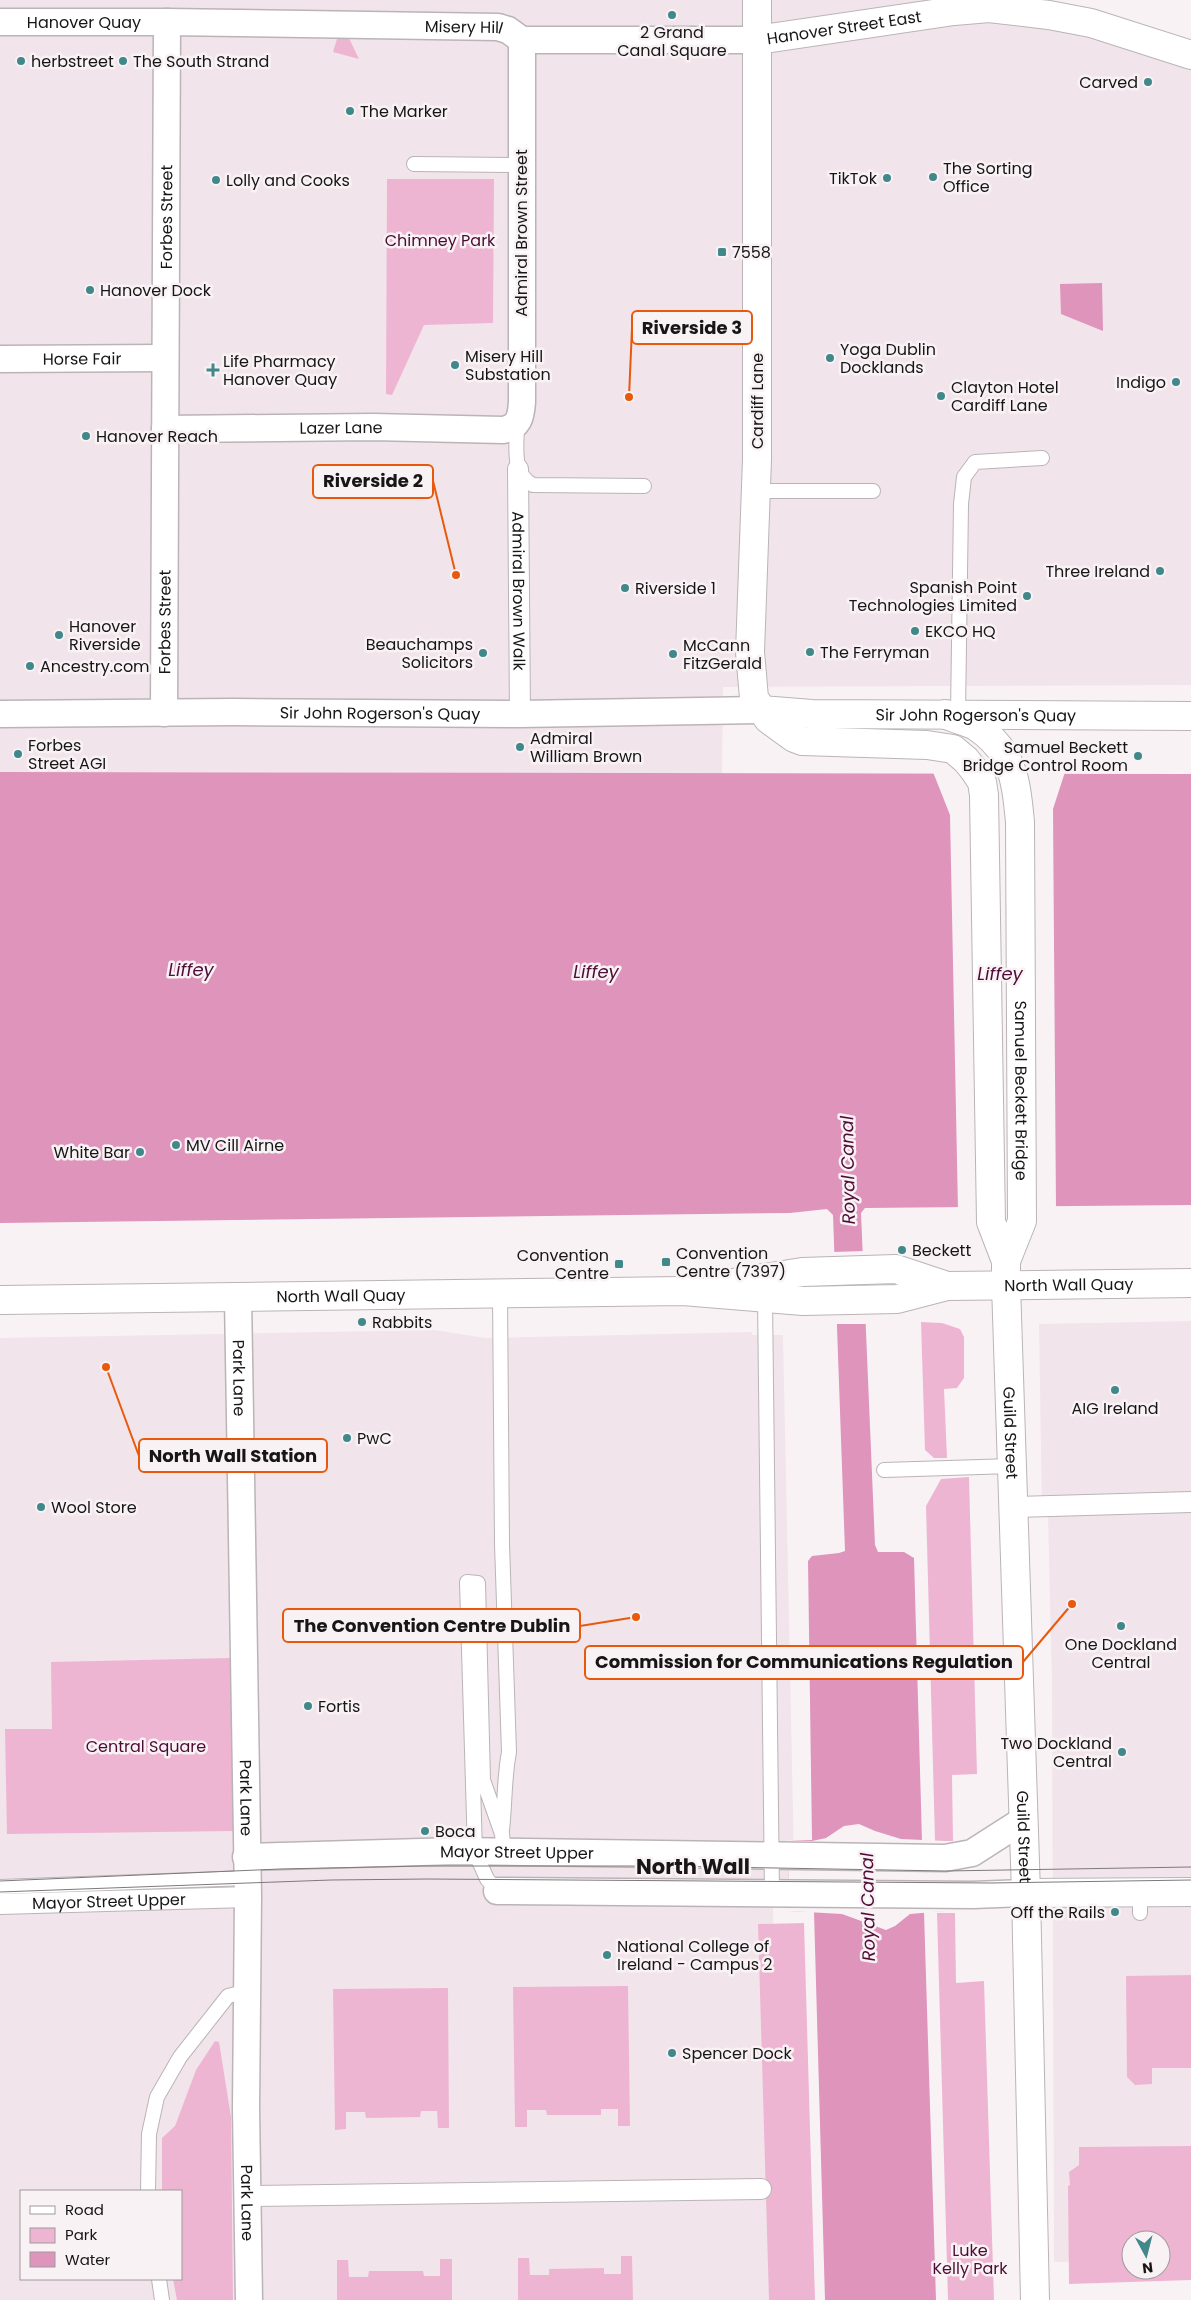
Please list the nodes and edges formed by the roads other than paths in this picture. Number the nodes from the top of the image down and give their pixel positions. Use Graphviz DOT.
graph roads {
  1 [pos="757,0"];
  2 [pos="988,4"];
  3 [pos="0,22"];
  4 [pos="167,22"];
  5 [pos="522,40"];
  6 [pos="757,40"];
  7 [pos="1191,55"];
  8 [pos="414,164"];
  9 [pos="521,165"];
  10 [pos="164,358"];
  11 [pos="0,359"];
  12 [pos="517,424"];
  13 [pos="164,429"];
  14 [pos="1042,458"];
  15 [pos="518,469"];
  16 [pos="644,486"];
  17 [pos="755,491"];
  18 [pos="872,491"];
  19 [pos="760,710"];
  20 [pos="164,713"];
  21 [pos="0,714"];
  22 [pos="520,714"];
  23 [pos="951,714"];
  24 [pos="1191,716"];
  25 [pos="974,770"];
  26 [pos="1006,1273"];
  27 [pos="1191,1283"];
  28 [pos="947,1286"];
  29 [pos="683,1291"];
  30 [pos="500,1293"];
  31 [pos="238,1297"];
  32 [pos="0,1300"];
  33 [pos="766,1300"];
  34 [pos="1012,1466"];
  35 [pos="884,1470"];
  36 [pos="1191,1502"];
  37 [pos="1013,1507"];
  38 [pos="1022,1821"];
  39 [pos="503,1843"];
  40 [pos="475,1852"];
  41 [pos="780,1857"];
  42 [pos="247,1877"];
  43 [pos="0,1887"];
  44 [pos="496,1891"];
  45 [pos="1191,1892"];
  46 [pos="1026,1893"];
  47 [pos="781,1894"];
  48 [pos="0,1904"];
  49 [pos="248,1991"];
  50 [pos="761,2189"];
  51 [pos="148,2190"];
  52 [pos="246,2196"];
  53 [pos="159,2280"];
  54 [pos="162,2300"];
  55 [pos="248,2300"];
  56 [pos="1035,2300"];
  1 -- 6 [label="main road, Cardiff Lane"];
  2 -- 6 [label="main road, Hanover Street East"];
  2 -- 7 [label="main road, Hanover Street East"];
  3 -- 4 [label="street, Hanover Quay"];
  4 -- 5 [label="street, Misery Hill"];
  4 -- 10 [label="street, Forbes Street"];
  5 -- 6 [label="street, Misery Hill"];
  5 -- 9 [label="street, Admiral Brown Street"];
  6 -- 17 [label="main road, Cardiff Lane"];
  8 -- 9 [label="lane"];
  9 -- 12 [label="street, Admiral Brown Street"];
  10 -- 11 [label="street, Horse Fair"];
  10 -- 13 [label="street, Forbes Street"];
  12 -- 13 [label="street, Lazer Lane"];
  12 -- 15 [label="lane"];
  13 -- 20 [label="street, Forbes Street"];
  14 -- 23 [label="lane"];
  15 -- 16 [label="lane"];
  15 -- 22 [label="street, Admiral Brown Walk"];
  17 -- 18 [label="lane"];
  17 -- 19 [label="main road, Cardiff Lane"];
  19 -- 22 [label="street, Sir John Rogerson's Quay"];
  19 -- 23 [label="main road, Sir John Rogerson's Quay"];
  19 -- 25 [label="main road, Sir John Rogerson's Quay"];
  20 -- 21 [label="street, Sir John Rogerson's Quay"];
  20 -- 22 [label="street, Sir John Rogerson's Quay"];
  23 -- 24 [label="main road, Sir John Rogerson's Quay"];
  23 -- 26 [label="main road, Samuel Beckett Bridge"];
  25 -- 26 [label="main road, Samuel Beckett Bridge"];
  26 -- 27 [label="main road, North Wall Quay"];
  26 -- 28 [label="main road, North Wall Quay"];
  26 -- 34 [label="main road, Guild Street"];
  28 -- 29 [label="main road, North Wall Quay"];
  28 -- 33 [label="main road, North Wall Quay"];
  29 -- 30 [label="main road, North Wall Quay"];
  29 -- 33 [label="main road, North Wall Quay"];
  30 -- 31 [label="main road, North Wall Quay"];
  30 -- 39 [label="lane"];
  31 -- 32 [label="main road, North Wall Quay"];
  31 -- 42 [label="street, Park Lane"];
  33 -- 41 [label="lane"];
  34 -- 35 [label="lane"];
  34 -- 37 [label="main road, Guild Street"];
  36 -- 37 [label="street"];
  37 -- 38 [label="main road, Guild Street"];
  38 -- 41 [label="street, Mayor Street Upper"];
  38 -- 46 [label="main road, Guild Street"];
  39 -- 40 [label="street, Mayor Street Upper"];
  39 -- 40 [label="lane"];
  39 -- 41 [label="street, Mayor Street Upper"];
  40 -- 42 [label="street, Mayor Street Upper"];
  40 -- 44 [label="lane"];
  41 -- 47 [label="lane"];
  42 -- 43 [label="lane"];
  42 -- 48 [label="street, Mayor Street Upper"];
  42 -- 49 [label="street, Park Lane"];
  44 -- 47 [label="street"];
  45 -- 46 [label="main road"];
  46 -- 47 [label="street"];
  46 -- 56 [label="main road, Guild Street"];
  49 -- 51 [label="lane"];
  49 -- 52 [label="street, Park Lane"];
  50 -- 52 [label="street"];
  52 -- 55 [label="street, Park Lane"];
  53 -- 54 [label="lane"];
}
